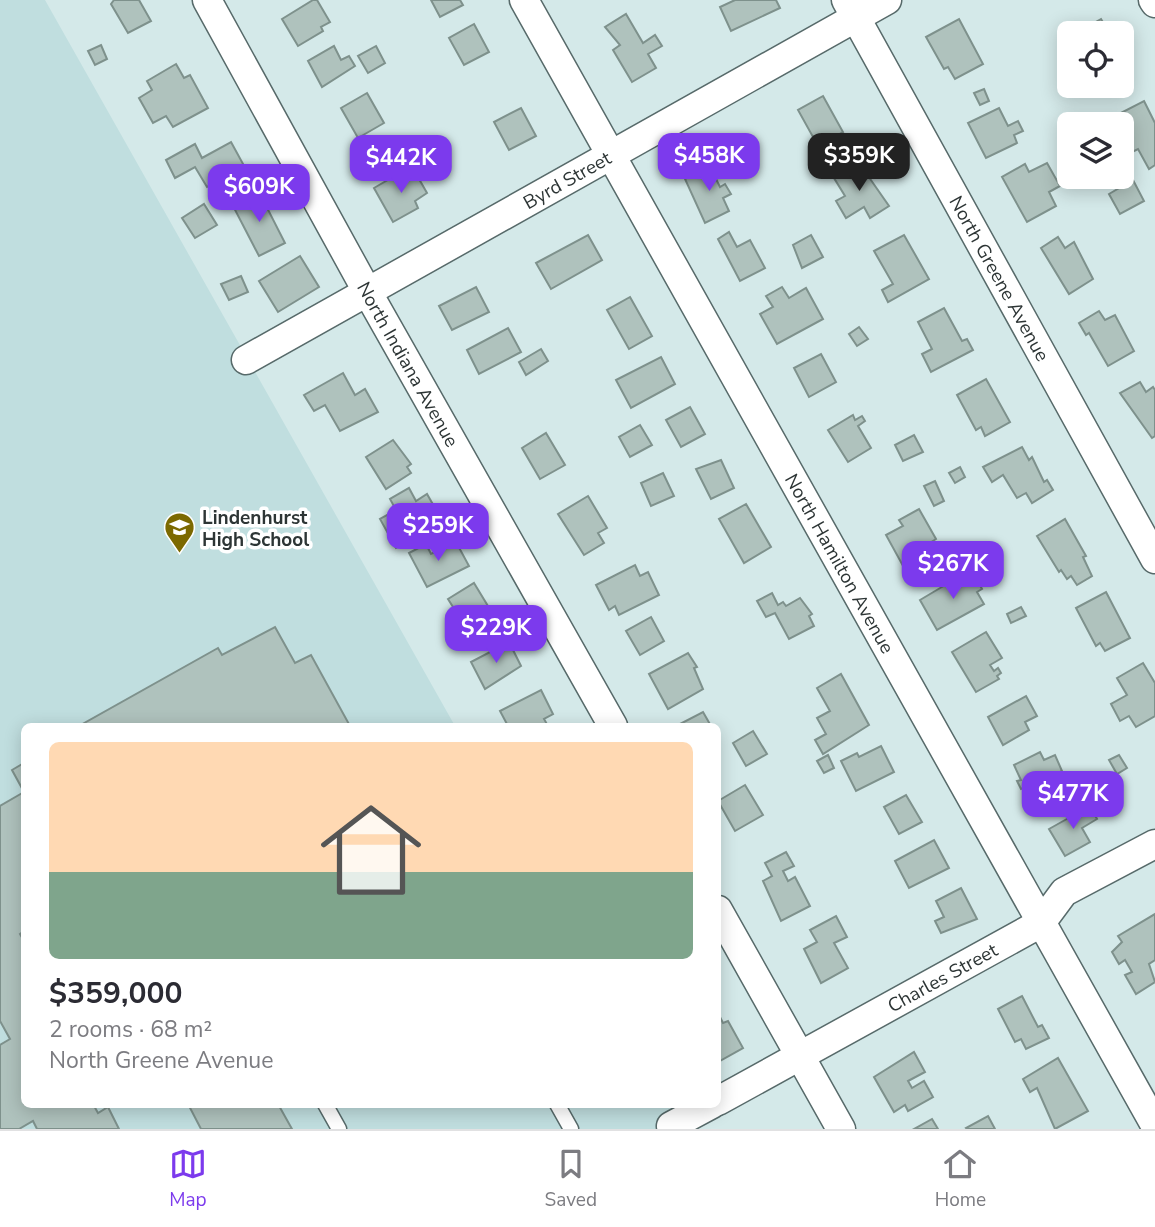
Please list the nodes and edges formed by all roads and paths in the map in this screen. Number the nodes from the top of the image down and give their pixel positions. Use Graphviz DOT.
graph roads {
  1 [pos="207,0"];
  2 [pos="524,0"];
  3 [pos="887,0"];
  4 [pos="851,8"];
  5 [pos="611,155"];
  6 [pos="368,293"];
  7 [pos="246,360"];
  8 [pos="1155,559"];
  9 [pos="611,723"];
  10 [pos="1155,844"];
  11 [pos="721,915"];
  12 [pos="1041,923"];
  13 [pos="801,1057"];
  14 [pos="721,1099"];
  15 [pos="327,1108"];
  16 [pos="559,1108"];
  17 [pos="704,1108"];
  18 [pos="1155,1125"];
  19 [pos="668,1127"];
  20 [pos="339,1129"];
  21 [pos="571,1129"];
  22 [pos="841,1129"];
  1 -- 6 [label="street, North Indiana Avenue"];
  2 -- 5 [label="street, North Hamilton Avenue"];
  3 -- 4 [label="street, Byrd Street"];
  4 -- 5 [label="street, Byrd Street"];
  4 -- 8 [label="street, North Greene Avenue"];
  5 -- 6 [label="street, Byrd Street"];
  5 -- 12 [label="street, North Hamilton Avenue"];
  6 -- 7 [label="street, Byrd Street"];
  6 -- 9 [label="street, North Indiana Avenue"];
  10 -- 12 [label="street, Charles Street"];
  11 -- 13 [label="street"];
  12 -- 13 [label="street, Charles Street"];
  12 -- 18 [label="street, North Hamilton Avenue"];
  13 -- 14 [label="street, Charles Street"];
  13 -- 22 [label="street"];
  15 -- 20 [label="lane"];
  16 -- 21 [label="lane"];
  17 -- 19 [label="street"];
}
